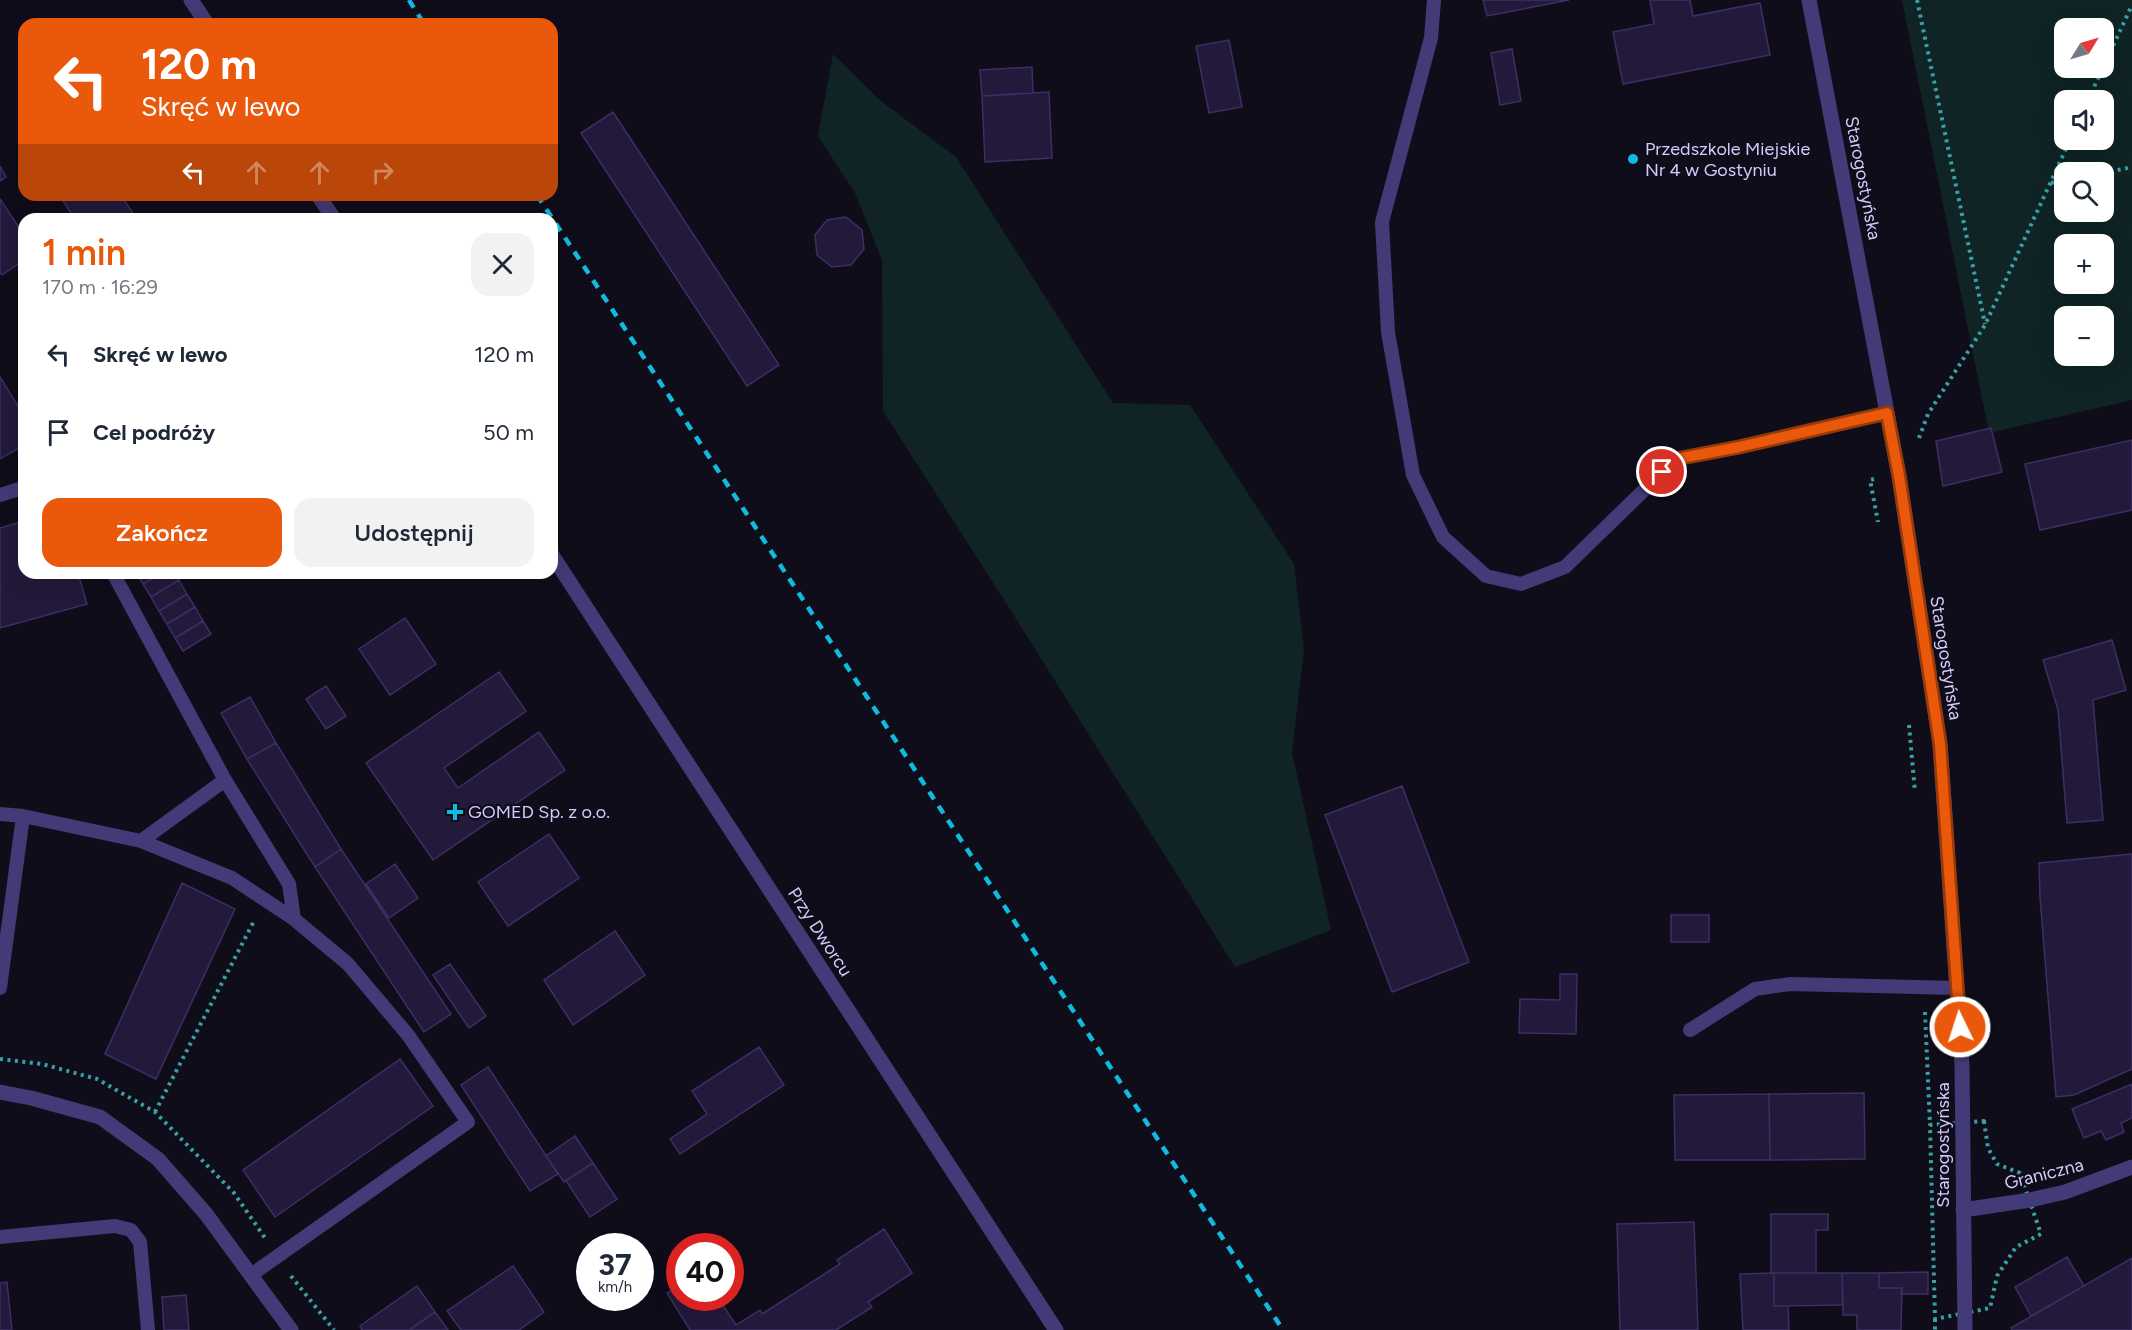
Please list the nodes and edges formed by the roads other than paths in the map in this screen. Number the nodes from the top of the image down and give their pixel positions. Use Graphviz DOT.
graph roads {
  1 [pos="191,0"];
  2 [pos="1434,0"];
  3 [pos="1809,0"];
  4 [pos="203,18"];
  5 [pos="1887,413"];
  6 [pos="18,489"];
  7 [pos="0,495"];
  8 [pos="558,564"];
  9 [pos="116,579"];
  10 [pos="225,780"];
  11 [pos="0,814"];
  12 [pos="23,816"];
  13 [pos="141,841"];
  14 [pos="294,919"];
  15 [pos="0,988"];
  16 [pos="1957,988"];
  17 [pos="1690,1030"];
  18 [pos="0,1092"];
  19 [pos="2132,1167"];
  20 [pos="1963,1210"];
  21 [pos="0,1238"];
  22 [pos="251,1275"];
  23 [pos="148,1330"];
  24 [pos="291,1330"];
  25 [pos="1056,1330"];
  26 [pos="1965,1330"];
  1 -- 4 [label="street"];
  2 -- 5 [label="lane"];
  3 -- 5 [label="street, Starogostyńska"];
  5 -- 16 [label="street, Starogostyńska"];
  6 -- 7 [label="lane"];
  8 -- 25 [label="street, Przy Dworcu"];
  9 -- 10 [label="lane"];
  10 -- 13 [label="lane"];
  10 -- 14 [label="lane"];
  11 -- 12 [label="lane"];
  12 -- 13 [label="lane"];
  12 -- 15 [label="lane"];
  13 -- 14 [label="lane"];
  14 -- 22 [label="lane"];
  16 -- 17 [label="lane"];
  16 -- 20 [label="street, Starogostyńska"];
  18 -- 22 [label="street"];
  19 -- 20 [label="street, Graniczna"];
  20 -- 26 [label="street, Starogostyńska"];
  21 -- 23 [label="lane"];
  22 -- 24 [label="street"];
}
